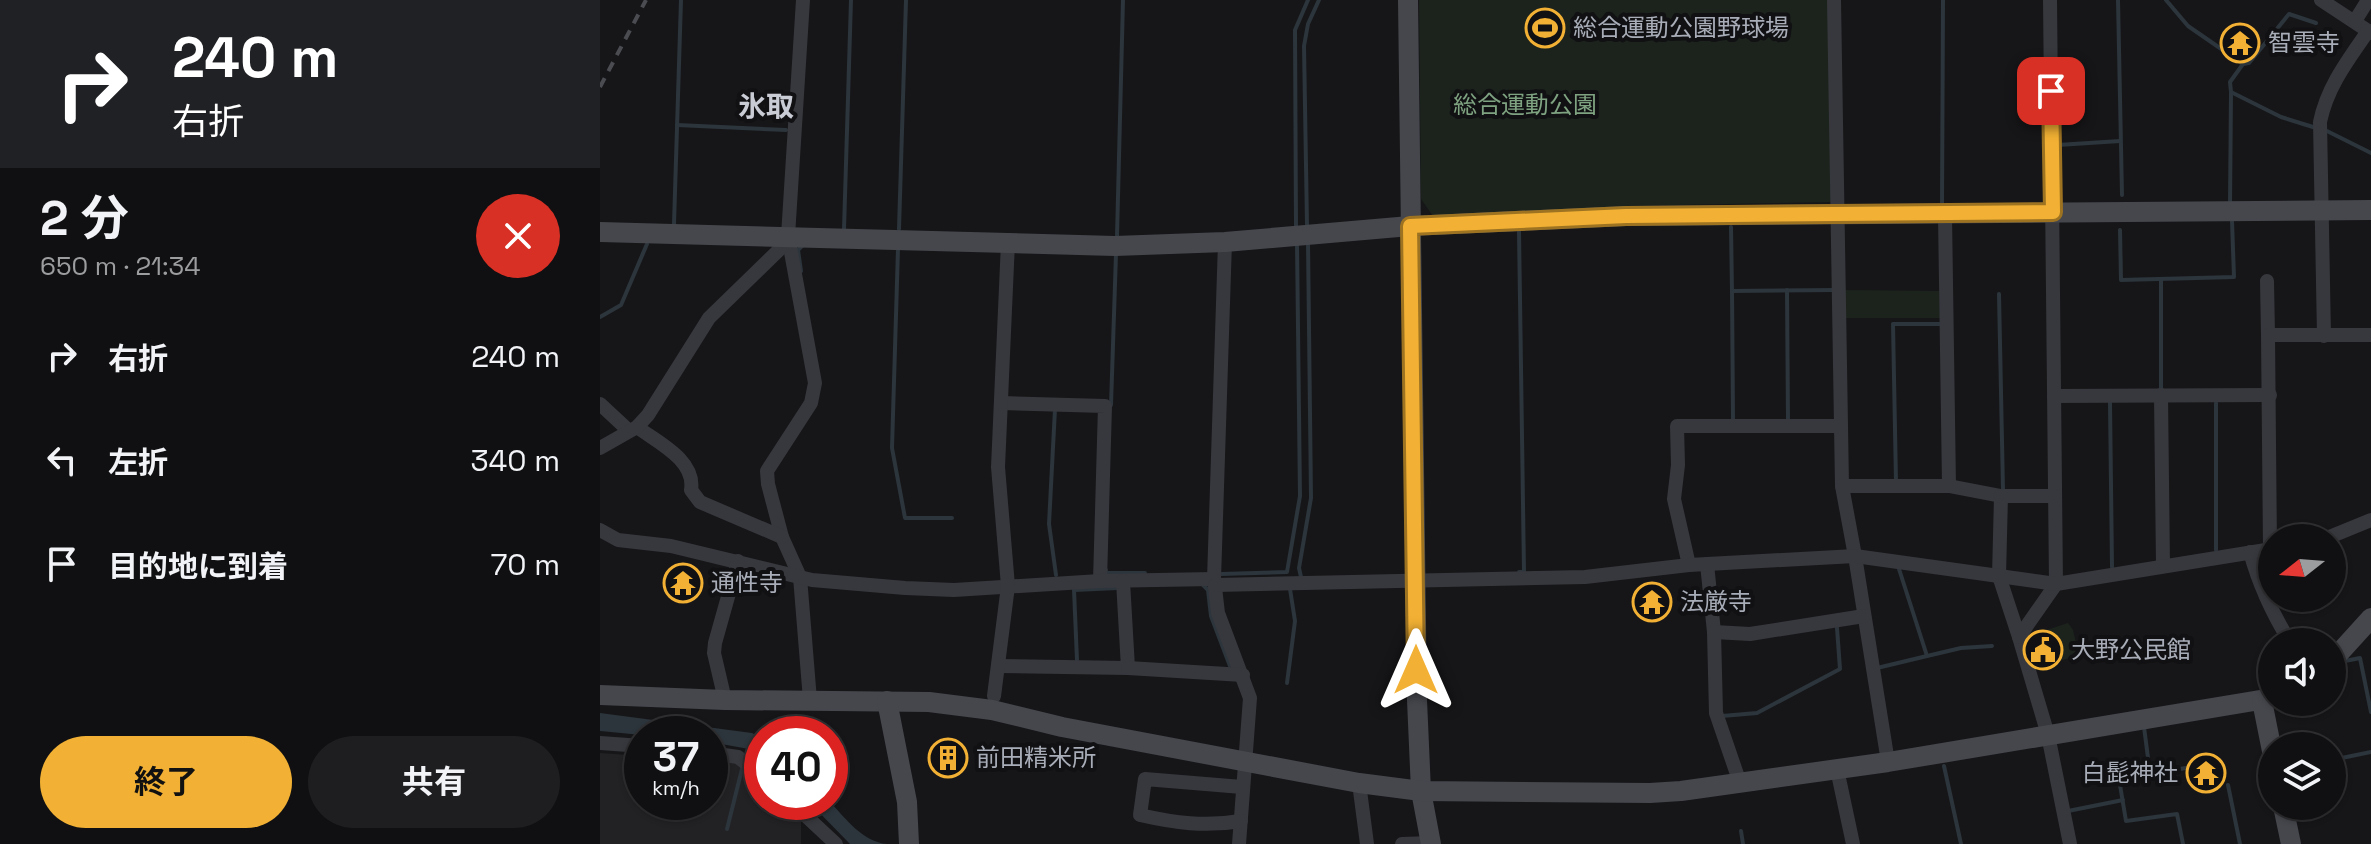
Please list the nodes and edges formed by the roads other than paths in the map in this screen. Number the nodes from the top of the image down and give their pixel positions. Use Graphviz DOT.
graph roads {
  1 [pos="803,0"];
  2 [pos="1408,0"];
  3 [pos="1834,0"];
  4 [pos="2050,0"];
  5 [pos="2321,0"];
  6 [pos="2368,0"];
  7 [pos="2355,21"];
  8 [pos="2370,32"];
  9 [pos="2371,210"];
  10 [pos="2323,211"];
  11 [pos="2053,212"];
  12 [pos="1838,214"];
  13 [pos="1945,215"];
  14 [pos="1410,226"];
  15 [pos="600,232"];
  16 [pos="788,236"];
  17 [pos="1008,242"];
  18 [pos="1225,242"];
  19 [pos="2267,281"];
  20 [pos="2268,335"];
  21 [pos="2371,335"];
  22 [pos="2324,336"];
  23 [pos="2161,395"];
  24 [pos="2270,395"];
  25 [pos="2054,396"];
  26 [pos="1001,403"];
  27 [pos="600,404"];
  28 [pos="1841,426"];
  29 [pos="633,428"];
  30 [pos="600,448"];
  31 [pos="1842,486"];
  32 [pos="1949,486"];
  33 [pos="2001,496"];
  34 [pos="2054,496"];
  35 [pos="2371,520"];
  36 [pos="2271,524"];
  37 [pos="600,530"];
  38 [pos="2346,532"];
  39 [pos="782,537"];
  40 [pos="2258,551"];
  41 [pos="2250,552"];
  42 [pos="1855,556"];
  43 [pos="738,561"];
  44 [pos="1707,564"];
  45 [pos="1689,565"];
  46 [pos="2163,566"];
  47 [pos="1999,576"];
  48 [pos="800,577"];
  49 [pos="1416,580"];
  50 [pos="1100,581"];
  51 [pos="1123,581"];
  52 [pos="1214,582"];
  53 [pos="2056,584"];
  54 [pos="1008,586"];
  55 [pos="1864,616"];
  56 [pos="2371,618"];
  57 [pos="2281,628"];
  58 [pos="1714,632"];
  59 [pos="2019,637"];
  60 [pos="2346,646"];
  61 [pos="998,666"];
  62 [pos="1128,668"];
  63 [pos="1243,675"];
  64 [pos="600,695"];
  65 [pos="994,696"];
  66 [pos="725,700"];
  67 [pos="810,700"];
  68 [pos="887,701"];
  69 [pos="2258,701"];
  70 [pos="961,704"];
  71 [pos="1012,715"];
  72 [pos="2048,735"];
  73 [pos="600,743"];
  74 [pos="624,745"];
  75 [pos="1244,761"];
  76 [pos="1888,762"];
  77 [pos="1837,769"];
  78 [pos="1359,783"];
  79 [pos="1740,783"];
  80 [pos="1242,787"];
  81 [pos="1421,791"];
  82 [pos="810,820"];
  83 [pos="2286,820"];
  84 [pos="1241,821"];
  85 [pos="909,842"];
  86 [pos="1431,843"];
  87 [pos="836,844"];
  88 [pos="1239,844"];
  89 [pos="1367,844"];
  90 [pos="1402,844"];
  91 [pos="1853,844"];
  92 [pos="2070,844"];
  93 [pos="2291,844"];
  1 -- 16 [label="street"];
  2 -- 14 [label="street"];
  3 -- 12 [label="street"];
  4 -- 11 [label="street"];
  5 -- 7 [label="street"];
  6 -- 7 [label="street"];
  7 -- 8 [label="street"];
  8 -- 10 [label="street"];
  9 -- 10 [label="street"];
  10 -- 11 [label="street"];
  10 -- 22 [label="street"];
  11 -- 13 [label="street"];
  11 -- 25 [label="street"];
  12 -- 13 [label="street"];
  12 -- 14 [label="street"];
  12 -- 28 [label="street"];
  13 -- 32 [label="street"];
  14 -- 18 [label="street"];
  14 -- 49 [label="street"];
  15 -- 16 [label="street"];
  16 -- 17 [label="street"];
  16 -- 29 [label="street"];
  16 -- 39 [label="street"];
  17 -- 18 [label="street"];
  17 -- 26 [label="street"];
  18 -- 52 [label="street"];
  19 -- 20 [label="street"];
  20 -- 22 [label="street"];
  20 -- 24 [label="street"];
  21 -- 22 [label="street"];
  23 -- 24 [label="street"];
  23 -- 25 [label="street"];
  23 -- 46 [label="street"];
  24 -- 36 [label="street"];
  25 -- 34 [label="street"];
  26 -- 50 [label="street"];
  26 -- 54 [label="street"];
  27 -- 29 [label="street"];
  28 -- 31 [label="street"];
  28 -- 45 [label="street"];
  29 -- 30 [label="street"];
  29 -- 39 [label="street"];
  31 -- 32 [label="street"];
  31 -- 42 [label="street"];
  32 -- 33 [label="street"];
  33 -- 34 [label="street"];
  33 -- 47 [label="street"];
  34 -- 53 [label="street"];
  35 -- 38 [label="street"];
  37 -- 43 [label="street"];
  39 -- 48 [label="street"];
  40 -- 41 [label="street"];
  41 -- 46 [label="street"];
  41 -- 57 [label="street"];
  42 -- 44 [label="street"];
  42 -- 47 [label="street"];
  42 -- 55 [label="street"];
  43 -- 48 [label="street"];
  43 -- 66 [label="street"];
  44 -- 45 [label="street"];
  44 -- 58 [label="street"];
  45 -- 49 [label="street"];
  46 -- 53 [label="street"];
  47 -- 53 [label="street"];
  47 -- 59 [label="street"];
  48 -- 54 [label="street"];
  48 -- 67 [label="street"];
  49 -- 52 [label="street"];
  49 -- 81 [label="street"];
  50 -- 51 [label="street"];
  50 -- 54 [label="street"];
  51 -- 52 [label="street"];
  51 -- 62 [label="street"];
  52 -- 63 [label="street"];
  53 -- 59 [label="street"];
  54 -- 61 [label="street"];
  55 -- 58 [label="street"];
  55 -- 76 [label="street"];
  56 -- 60 [label="street"];
  58 -- 79 [label="street"];
  59 -- 72 [label="street"];
  61 -- 62 [label="street"];
  61 -- 65 [label="street"];
  62 -- 63 [label="street"];
  63 -- 75 [label="street"];
  64 -- 66 [label="street"];
  65 -- 70 [label="street"];
  65 -- 71 [label="street"];
  66 -- 67 [label="street"];
  67 -- 68 [label="street"];
  68 -- 70 [label="street"];
  68 -- 85 [label="street"];
  69 -- 72 [label="street"];
  70 -- 71 [label="street"];
  71 -- 75 [label="street"];
  72 -- 76 [label="street"];
  72 -- 92 [label="street"];
  73 -- 74 [label="street"];
  75 -- 78 [label="street"];
  75 -- 80 [label="street"];
  76 -- 77 [label="street"];
  77 -- 79 [label="street"];
  77 -- 91 [label="street"];
  78 -- 81 [label="street"];
  78 -- 89 [label="street"];
  79 -- 81 [label="street"];
  80 -- 84 [label="street"];
  80 -- 84 [label="street"];
  81 -- 86 [label="street"];
  82 -- 87 [label="street"];
  83 -- 93 [label="street"];
  84 -- 88 [label="street"];
  86 -- 90 [label="street"];
}
